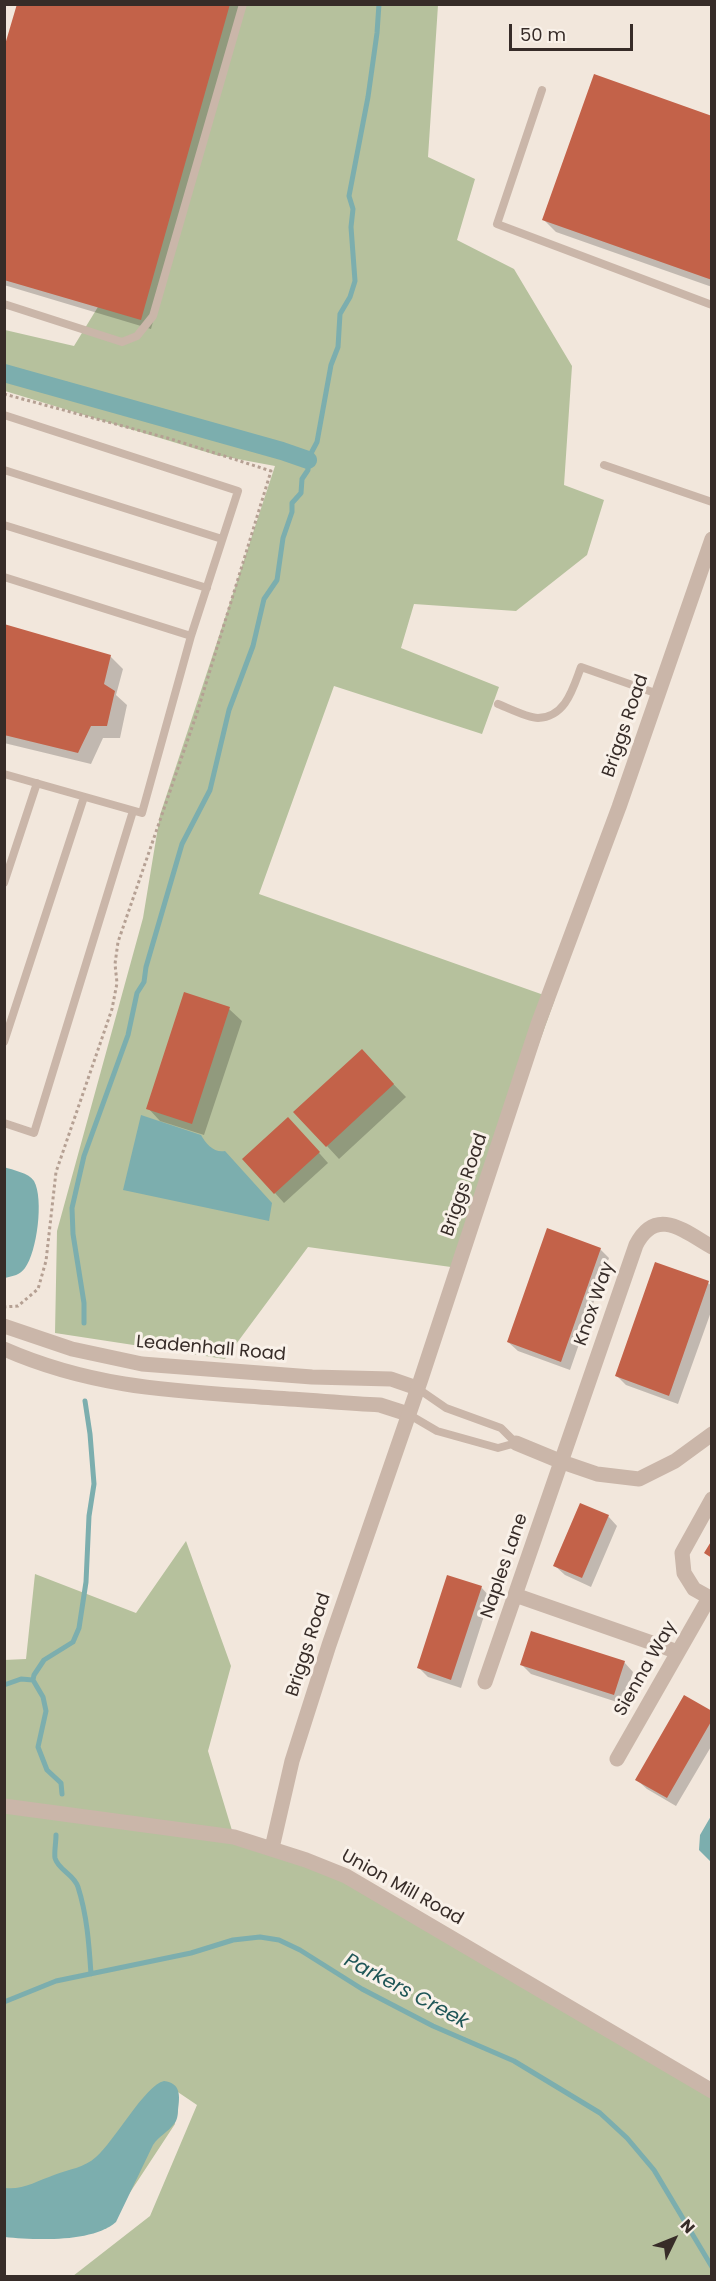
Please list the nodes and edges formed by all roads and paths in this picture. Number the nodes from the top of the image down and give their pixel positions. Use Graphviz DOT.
graph roads {
  1 [pos="243,4"];
  2 [pos="542,90"];
  3 [pos="4,304"];
  4 [pos="711,305"];
  5 [pos="5,418"];
  6 [pos="604,465"];
  7 [pos="4,470"];
  8 [pos="711,502"];
  9 [pos="4,525"];
  10 [pos="222,539"];
  11 [pos="711,539"];
  12 [pos="4,577"];
  13 [pos="207,588"];
  14 [pos="191,636"];
  15 [pos="658,694"];
  16 [pos="498,704"];
  17 [pos="4,774"];
  18 [pos="37,783"];
  19 [pos="84,797"];
  20 [pos="133,811"];
  21 [pos="4,883"];
  22 [pos="4,1042"];
  23 [pos="4,1123"];
  24 [pos="711,1247"];
  25 [pos="4,1326"];
  26 [pos="4,1349"];
  27 [pos="417,1388"];
  28 [pos="408,1414"];
  29 [pos="711,1434"];
  30 [pos="516,1443"];
  31 [pos="562,1462"];
  32 [pos="711,1499"];
  33 [pos="515,1595"];
  34 [pos="710,1598"];
  35 [pos="678,1652"];
  36 [pos="485,1682"];
  37 [pos="617,1759"];
  38 [pos="4,1806"];
  39 [pos="272,1848"];
  40 [pos="711,2091"];
  1 -- 3 [label="lane"];
  2 -- 4 [label="lane"];
  5 -- 10 [label="lane"];
  6 -- 8 [label="lane"];
  7 -- 10 [label="lane"];
  9 -- 13 [label="lane"];
  10 -- 13 [label="lane"];
  11 -- 15 [label="street, Briggs Road"];
  12 -- 14 [label="lane"];
  13 -- 14 [label="lane"];
  14 -- 20 [label="lane"];
  15 -- 16 [label="lane"];
  15 -- 27 [label="street, Briggs Road"];
  17 -- 18 [label="lane"];
  18 -- 19 [label="lane"];
  18 -- 21 [label="lane"];
  19 -- 20 [label="lane"];
  19 -- 22 [label="lane"];
  20 -- 23 [label="lane"];
  24 -- 31 [label="street, Knox Way"];
  25 -- 27 [label="street, Leadenhall Road"];
  26 -- 28 [label="street"];
  27 -- 28 [label="street, Briggs Road"];
  27 -- 30 [label="lane"];
  28 -- 30 [label="lane"];
  28 -- 39 [label="street, Briggs Road"];
  29 -- 31 [label="street"];
  30 -- 31 [label="street"];
  31 -- 33 [label="street, Naples Lane"];
  32 -- 34 [label="street"];
  33 -- 35 [label="street"];
  33 -- 36 [label="street, Naples Lane"];
  34 -- 35 [label="street, Sienna Way"];
  35 -- 37 [label="street, Sienna Way"];
  38 -- 39 [label="street, Union Mill Road"];
  39 -- 40 [label="street, Union Mill Road"];
}
